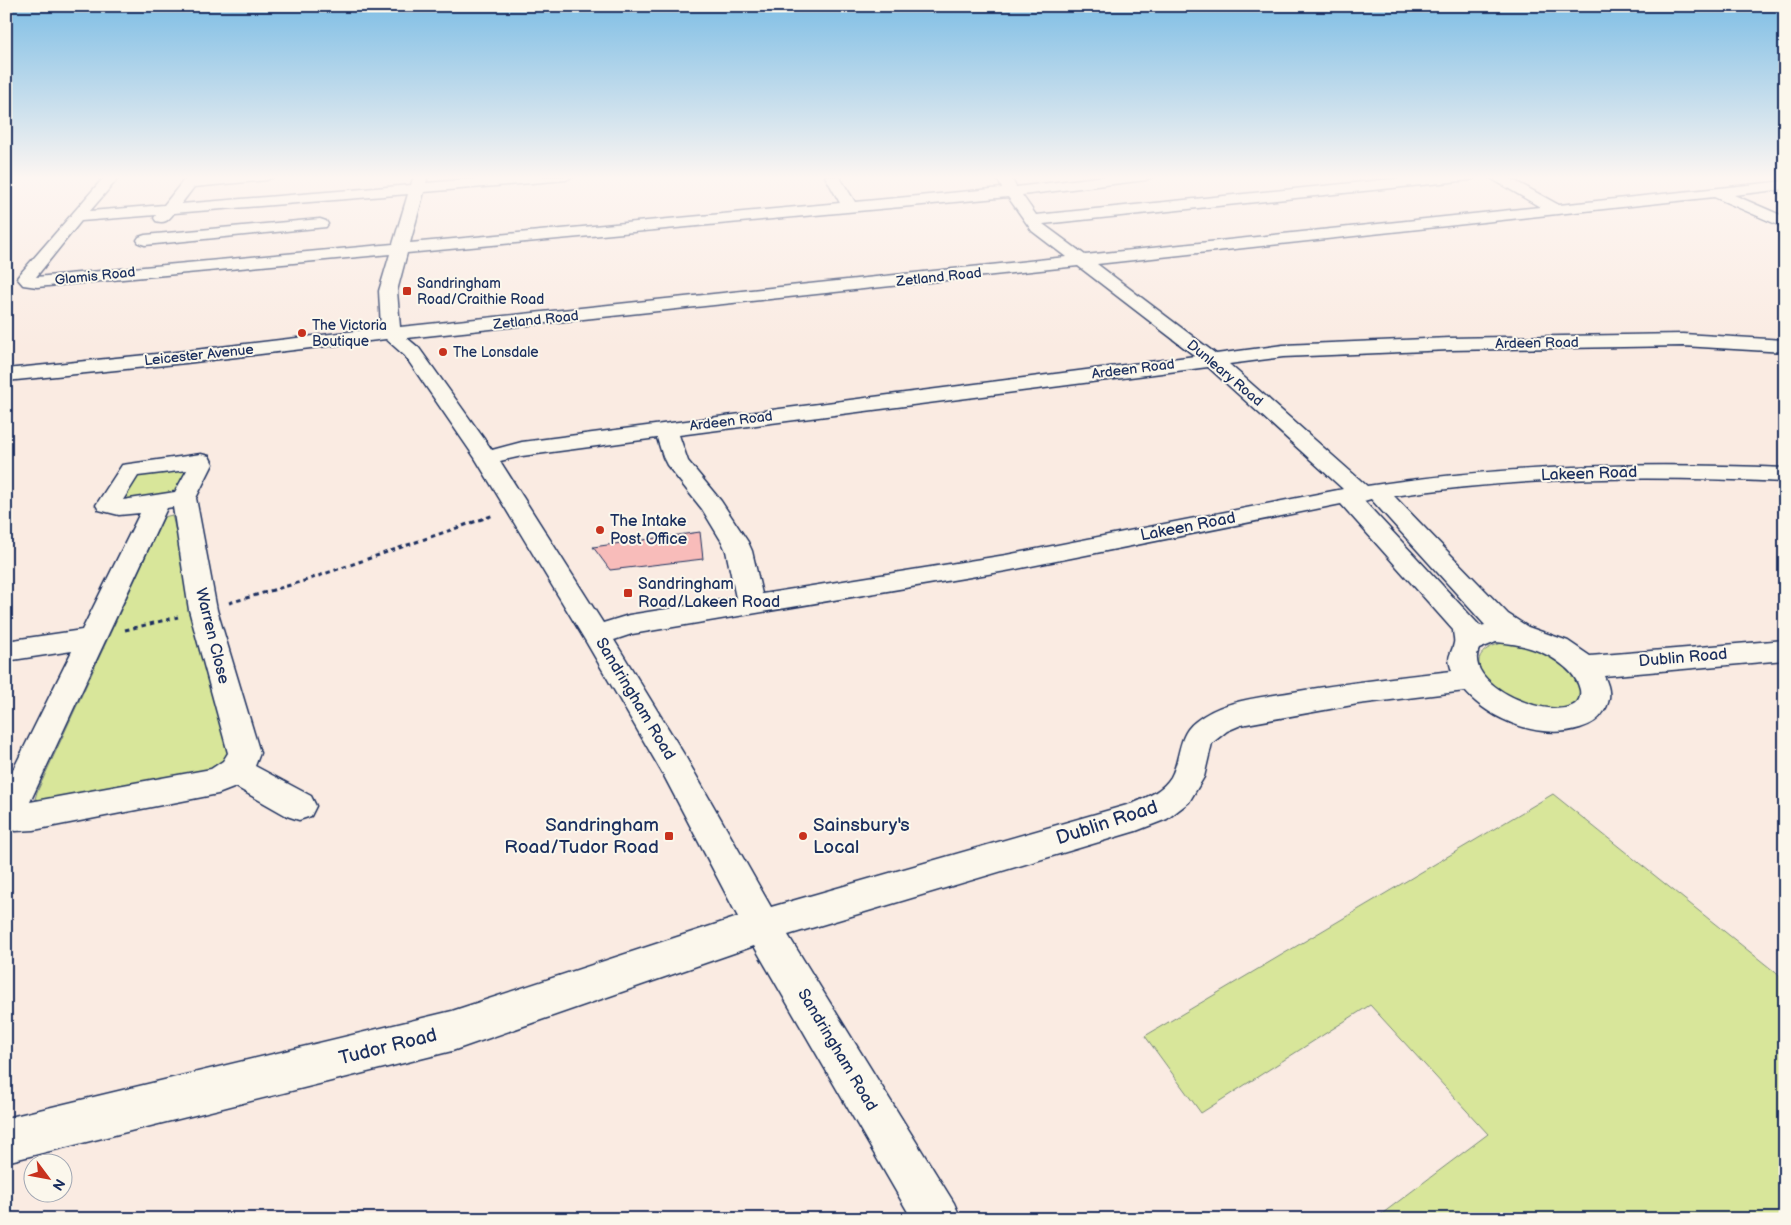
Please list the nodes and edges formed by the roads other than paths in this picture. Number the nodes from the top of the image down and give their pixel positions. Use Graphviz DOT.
graph roads {
  1 [pos="63,233"];
  2 [pos="150,233"];
  3 [pos="220,233"];
  4 [pos="315,233"];
  5 [pos="405,233"];
  6 [pos="563,233"];
  7 [pos="1044,233"];
  8 [pos="1339,233"];
  9 [pos="145,240"];
  10 [pos="401,248"];
  11 [pos="303,258"];
  12 [pos="1080,262"];
  13 [pos="127,263"];
  14 [pos="391,334"];
  15 [pos="1785,346"];
  16 [pos="1211,359"];
  17 [pos="6,375"];
  18 [pos="666,430"];
  19 [pos="486,458"];
  20 [pos="1785,475"];
  21 [pos="1362,494"];
  22 [pos="184,498"];
  23 [pos="156,503"];
  24 [pos="751,605"];
  25 [pos="1520,635"];
  26 [pos="597,636"];
  27 [pos="93,638"];
  28 [pos="1468,644"];
  29 [pos="1785,650"];
  30 [pos="6,651"];
  31 [pos="1582,667"];
  32 [pos="1471,680"];
  33 [pos="236,771"];
  34 [pos="299,806"];
  35 [pos="9,808"];
  36 [pos="762,926"];
  37 [pos="6,1140"];
  38 [pos="938,1219"];
  1 -- 13 [label="street, Glamis Road"];
  2 -- 9 [label="street"];
  3 -- 9 [label="street"];
  4 -- 11 [label="street"];
  5 -- 10 [label="street"];
  6 -- 10 [label="street, Glamis Road"];
  7 -- 12 [label="street, Dunleary Road"];
  8 -- 12 [label="street, Zetland Road"];
  9 -- 13 [label="street"];
  10 -- 11 [label="street, Glamis Road"];
  10 -- 14 [label="street"];
  11 -- 13 [label="street, Glamis Road"];
  12 -- 14 [label="street, Zetland Road"];
  12 -- 16 [label="street, Dunleary Road"];
  14 -- 17 [label="street, Leicester Avenue"];
  14 -- 19 [label="street, Sandringham Road"];
  15 -- 16 [label="street, Ardeen Road"];
  16 -- 18 [label="street, Ardeen Road"];
  16 -- 21 [label="street, Dunleary Road"];
  18 -- 19 [label="street, Ardeen Road"];
  18 -- 24 [label="street"];
  19 -- 26 [label="street, Sandringham Road"];
  20 -- 21 [label="street, Lakeen Road"];
  21 -- 24 [label="street, Lakeen Road"];
  21 -- 25 [label="street, Dunleary Road"];
  21 -- 28 [label="street, Dunleary Road"];
  22 -- 23 [label="street"];
  22 -- 23 [label="street"];
  22 -- 33 [label="street, Warren Close"];
  23 -- 27 [label="street"];
  24 -- 26 [label="street, Lakeen Road"];
  25 -- 28 [label="street"];
  25 -- 31 [label="street"];
  26 -- 36 [label="street, Sandringham Road"];
  27 -- 30 [label="street"];
  27 -- 35 [label="street"];
  28 -- 32 [label="street"];
  29 -- 31 [label="street, Dublin Road"];
  31 -- 32 [label="street"];
  32 -- 36 [label="street, Dublin Road"];
  33 -- 34 [label="street"];
  33 -- 35 [label="street"];
  36 -- 37 [label="street, Tudor Road"];
  36 -- 38 [label="street, Sandringham Road"];
}
